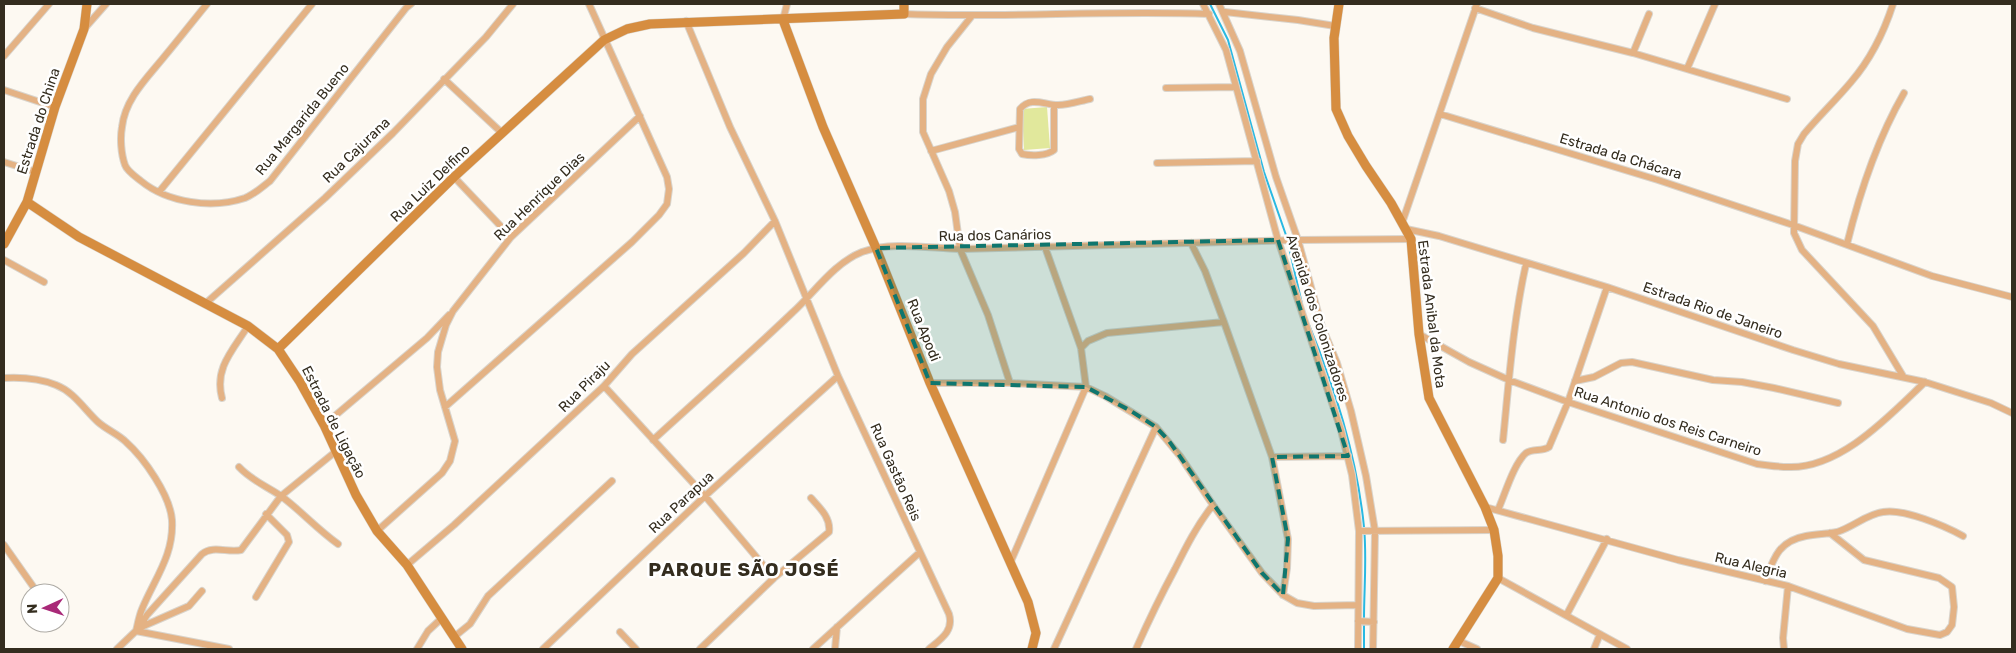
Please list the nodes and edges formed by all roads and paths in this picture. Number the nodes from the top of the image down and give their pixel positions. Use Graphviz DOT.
graph roads {
  1 [pos="49,4"];
  2 [pos="88,4"];
  3 [pos="104,4"];
  4 [pos="207,4"];
  5 [pos="312,4"];
  6 [pos="513,4"];
  7 [pos="589,4"];
  8 [pos="787,4"];
  9 [pos="904,4"];
  10 [pos="1203,4"];
  11 [pos="1219,4"];
  12 [pos="1339,4"];
  13 [pos="1715,4"];
  14 [pos="1893,4"];
  15 [pos="405,5"];
  16 [pos="1476,6"];
  17 [pos="1225,12"];
  18 [pos="904,14"];
  19 [pos="1208,14"];
  20 [pos="1649,14"];
  21 [pos="971,16"];
  22 [pos="783,20"];
  23 [pos="686,21"];
  24 [pos="1335,26"];
  25 [pos="84,29"];
  26 [pos="604,40"];
  27 [pos="1634,53"];
  28 [pos="4,56"];
  29 [pos="1687,69"];
  30 [pos="444,79"];
  31 [pos="1236,87"];
  32 [pos="1166,88"];
  33 [pos="4,90"];
  34 [pos="1904,92"];
  35 [pos="1090,99"];
  36 [pos="1787,99"];
  37 [pos="1054,105"];
  38 [pos="55,107"];
  39 [pos="1440,114"];
  40 [pos="640,116"];
  41 [pos="1020,127"];
  42 [pos="502,133"];
  43 [pos="931,151"];
  44 [pos="1257,161"];
  45 [pos="4,162"];
  46 [pos="1157,163"];
  47 [pos="36,172"];
  48 [pos="454,177"];
  49 [pos="158,192"];
  50 [pos="27,202"];
  51 [pos="775,221"];
  52 [pos="1793,225"];
  53 [pos="1404,226"];
  54 [pos="511,237"];
  55 [pos="1281,240"];
  56 [pos="1296,240"];
  57 [pos="1411,240"];
  58 [pos="1191,243"];
  59 [pos="4,244"];
  60 [pos="1847,244"];
  61 [pos="1045,247"];
  62 [pos="876,248"];
  63 [pos="960,250"];
  64 [pos="4,260"];
  65 [pos="1526,264"];
  66 [pos="44,282"];
  67 [pos="1607,287"];
  68 [pos="2012,297"];
  69 [pos="807,298"];
  70 [pos="206,303"];
  71 [pos="453,311"];
  72 [pos="1224,322"];
  73 [pos="248,326"];
  74 [pos="1419,334"];
  75 [pos="1081,348"];
  76 [pos="278,349"];
  77 [pos="838,376"];
  78 [pos="1903,376"];
  79 [pos="4,378"];
  80 [pos="1509,380"];
  81 [pos="1575,381"];
  82 [pos="1925,382"];
  83 [pos="930,383"];
  84 [pos="1010,384"];
  85 [pos="604,386"];
  86 [pos="1086,387"];
  87 [pos="222,398"];
  88 [pos="1568,402"];
  89 [pos="1838,403"];
  90 [pos="445,407"];
  91 [pos="2012,413"];
  92 [pos="324,425"];
  93 [pos="1156,426"];
  94 [pos="653,440"];
  95 [pos="1503,440"];
  96 [pos="335,452"];
  97 [pos="1348,456"];
  98 [pos="1272,457"];
  99 [pos="239,467"];
  100 [pos="612,480"];
  101 [pos="281,496"];
  102 [pos="705,496"];
  103 [pos="811,498"];
  104 [pos="1213,505"];
  105 [pos="1485,507"];
  106 [pos="1498,510"];
  107 [pos="266,514"];
  108 [pos="1494,530"];
  109 [pos="378,531"];
  110 [pos="1361,531"];
  111 [pos="1373,531"];
  112 [pos="1830,533"];
  113 [pos="1963,536"];
  114 [pos="1607,539"];
  115 [pos="338,544"];
  116 [pos="4,545"];
  117 [pos="919,552"];
  118 [pos="1011,561"];
  119 [pos="407,565"];
  120 [pos="774,578"];
  121 [pos="1498,578"];
  122 [pos="1765,581"];
  123 [pos="31,583"];
  124 [pos="1788,586"];
  125 [pos="202,592"];
  126 [pos="1282,595"];
  127 [pos="256,598"];
  128 [pos="1358,606"];
  129 [pos="1567,614"];
  130 [pos="442,618"];
  131 [pos="1360,622"];
  132 [pos="1372,622"];
  133 [pos="837,627"];
  134 [pos="137,629"];
  135 [pos="620,632"];
  136 [pos="1600,634"];
  137 [pos="454,637"];
  138 [pos="1456,645"];
  139 [pos="117,649"];
  140 [pos="229,649"];
  141 [pos="417,649"];
  142 [pos="462,649"];
  143 [pos="543,649"];
  144 [pos="636,649"];
  145 [pos="700,649"];
  146 [pos="813,649"];
  147 [pos="836,649"];
  148 [pos="930,649"];
  149 [pos="1032,649"];
  150 [pos="1054,649"];
  151 [pos="1136,649"];
  152 [pos="1358,649"];
  153 [pos="1373,649"];
  154 [pos="1477,649"];
  155 [pos="1594,649"];
  156 [pos="1627,649"];
  157 [pos="1784,649"];
  1 -- 28 [label="street"];
  2 -- 25 [label="street, Estrada do China"];
  3 -- 25 [label="street"];
  4 -- 49 [label="street, Rua Margarida Bueno"];
  5 -- 49 [label="street"];
  6 -- 30 [label="street, Rua Cajurana"];
  7 -- 26 [label="street"];
  8 -- 22 [label="street"];
  9 -- 18 [label="street"];
  10 -- 19 [label="street, Avenida dos Colonizadores"];
  11 -- 17 [label="street, Avenida dos Colonizadores"];
  12 -- 24 [label="street, Estrada Anibal da Mota"];
  13 -- 29 [label="street"];
  14 -- 52 [label="street"];
  15 -- 49 [label="street, Rua Margarida Bueno"];
  16 -- 27 [label="street"];
  16 -- 39 [label="street"];
  17 -- 24 [label="street"];
  17 -- 56 [label="street, Avenida dos Colonizadores"];
  18 -- 21 [label="street"];
  18 -- 22 [label="street, Rua Luiz Delfino"];
  19 -- 21 [label="street"];
  19 -- 31 [label="street, Avenida dos Colonizadores"];
  20 -- 27 [label="street"];
  21 -- 43 [label="street"];
  22 -- 23 [label="street, Rua Luiz Delfino"];
  22 -- 62 [label="street, Rua Apodi"];
  23 -- 26 [label="street, Rua Luiz Delfino"];
  23 -- 51 [label="street, Rua Gastão Reis"];
  24 -- 53 [label="street, Estrada Anibal da Mota"];
  25 -- 38 [label="street, Estrada do China"];
  26 -- 40 [label="street"];
  26 -- 42 [label="street, Rua Luiz Delfino"];
  27 -- 29 [label="street"];
  29 -- 36 [label="street"];
  30 -- 42 [label="street"];
  30 -- 70 [label="street, Rua Cajurana"];
  31 -- 32 [label="street"];
  31 -- 44 [label="street, Avenida dos Colonizadores"];
  33 -- 38 [label="street"];
  34 -- 60 [label="street"];
  35 -- 37 [label="street"];
  37 -- 41 [label="street"];
  37 -- 41 [label="street"];
  38 -- 47 [label="street, Estrada do China"];
  39 -- 52 [label="street, Estrada da Chácara"];
  39 -- 53 [label="street"];
  40 -- 54 [label="street, Rua Henrique Dias"];
  40 -- 90 [label="street"];
  41 -- 43 [label="street"];
  42 -- 48 [label="street, Rua Luiz Delfino"];
  43 -- 63 [label="street"];
  44 -- 46 [label="street"];
  44 -- 55 [label="street, Avenida dos Colonizadores"];
  45 -- 47 [label="street"];
  47 -- 50 [label="street, Estrada do China"];
  48 -- 54 [label="street"];
  48 -- 76 [label="street, Rua Luiz Delfino"];
  50 -- 59 [label="street, Estrada do China"];
  50 -- 70 [label="street, Estrada de Ligação"];
  51 -- 69 [label="street, Rua Gastão Reis"];
  51 -- 85 [label="street, Rua Piraju"];
  52 -- 60 [label="street, Estrada da Chácara"];
  52 -- 78 [label="street"];
  53 -- 57 [label="street, Estrada Anibal da Mota"];
  53 -- 65 [label="street, Estrada Rio de Janeiro"];
  54 -- 71 [label="street, Rua Henrique Dias"];
  55 -- 56 [label="street, Rua dos Canários"];
  55 -- 58 [label="street, Rua dos Canários"];
  55 -- 97 [label="street, Avenida dos Colonizadores"];
  56 -- 57 [label="street, Rua dos Canários"];
  56 -- 111 [label="street, Avenida dos Colonizadores"];
  57 -- 74 [label="street, Estrada Anibal da Mota"];
  58 -- 61 [label="street, Rua dos Canários"];
  58 -- 72 [label="street"];
  60 -- 68 [label="street, Estrada da Chácara"];
  61 -- 63 [label="street, Rua dos Canários"];
  61 -- 75 [label="street"];
  62 -- 63 [label="street, Rua dos Canários"];
  62 -- 69 [label="street, Rua dos Canários"];
  62 -- 83 [label="street, Rua Apodi"];
  63 -- 84 [label="street"];
  64 -- 66 [label="street"];
  65 -- 67 [label="street, Estrada Rio de Janeiro"];
  65 -- 80 [label="street"];
  67 -- 78 [label="street, Estrada Rio de Janeiro"];
  67 -- 81 [label="street"];
  69 -- 77 [label="street, Rua Gastão Reis"];
  69 -- 94 [label="street, Rua dos Canários"];
  70 -- 73 [label="street, Estrada de Ligação"];
  71 -- 90 [label="street, Rua Henrique Dias"];
  71 -- 92 [label="street"];
  72 -- 75 [label="street"];
  72 -- 98 [label="street"];
  73 -- 76 [label="street, Estrada de Ligação"];
  73 -- 87 [label="street"];
  74 -- 80 [label="street, Rua Antonio dos Reis Carneiro"];
  74 -- 105 [label="street, Estrada Anibal da Mota"];
  75 -- 86 [label="street"];
  76 -- 92 [label="street, Estrada de Ligação"];
  77 -- 102 [label="street, Rua Parapua"];
  77 -- 117 [label="street, Rua Gastão Reis"];
  78 -- 82 [label="street, Estrada Rio de Janeiro"];
  79 -- 134 [label="street"];
  80 -- 88 [label="street, Rua Antonio dos Reis Carneiro"];
  80 -- 95 [label="street"];
  81 -- 88 [label="street"];
  81 -- 89 [label="street"];
  82 -- 88 [label="street, Rua Antonio dos Reis Carneiro"];
  82 -- 91 [label="street, Estrada Rio de Janeiro"];
  83 -- 84 [label="street"];
  83 -- 118 [label="street, Rua Apodi"];
  84 -- 86 [label="street"];
  85 -- 94 [label="street"];
  85 -- 119 [label="street, Rua Piraju"];
  86 -- 93 [label="street"];
  86 -- 118 [label="street"];
  88 -- 106 [label="street"];
  90 -- 109 [label="street, Rua Henrique Dias"];
  92 -- 96 [label="street, Estrada de Ligação"];
  93 -- 104 [label="street"];
  93 -- 150 [label="street"];
  94 -- 102 [label="street"];
  96 -- 101 [label="street"];
  96 -- 109 [label="street, Estrada de Ligação"];
  97 -- 98 [label="street"];
  97 -- 110 [label="street, Avenida dos Colonizadores"];
  98 -- 126 [label="street"];
  99 -- 101 [label="street"];
  100 -- 137 [label="street"];
  101 -- 107 [label="street"];
  101 -- 115 [label="street"];
  102 -- 120 [label="street"];
  102 -- 143 [label="street, Rua Parapua"];
  103 -- 120 [label="street"];
  104 -- 126 [label="street"];
  104 -- 151 [label="street"];
  105 -- 106 [label="street, Rua Alegria"];
  105 -- 108 [label="street, Estrada Anibal da Mota"];
  106 -- 114 [label="street, Rua Alegria"];
  107 -- 127 [label="street"];
  107 -- 134 [label="street"];
  108 -- 111 [label="street"];
  108 -- 121 [label="street, Estrada Anibal da Mota"];
  109 -- 119 [label="street, Estrada de Ligação"];
  110 -- 111 [label="street"];
  110 -- 128 [label="street, Avenida dos Colonizadores"];
  111 -- 132 [label="street, Avenida dos Colonizadores"];
  112 -- 113 [label="street"];
  112 -- 122 [label="street"];
  112 -- 124 [label="street, Rua Alegria"];
  114 -- 122 [label="street, Rua Alegria"];
  114 -- 129 [label="street"];
  116 -- 123 [label="street"];
  117 -- 133 [label="street"];
  117 -- 148 [label="street, Rua Gastão Reis"];
  118 -- 149 [label="street, Rua Apodi"];
  119 -- 130 [label="street, Estrada de Ligação"];
  120 -- 145 [label="street"];
  121 -- 129 [label="street"];
  121 -- 138 [label="street"];
  122 -- 124 [label="street, Rua Alegria"];
  124 -- 157 [label="street"];
  125 -- 134 [label="street"];
  126 -- 128 [label="street"];
  128 -- 131 [label="street, Avenida dos Colonizadores"];
  129 -- 136 [label="street"];
  130 -- 137 [label="street, Estrada de Ligação"];
  130 -- 141 [label="street"];
  131 -- 132 [label="street"];
  131 -- 152 [label="street, Avenida dos Colonizadores"];
  132 -- 153 [label="street, Avenida dos Colonizadores"];
  133 -- 146 [label="street"];
  133 -- 147 [label="street"];
  134 -- 139 [label="street"];
  134 -- 140 [label="street"];
  135 -- 144 [label="street"];
  136 -- 155 [label="street"];
  136 -- 156 [label="street"];
  137 -- 142 [label="street, Estrada de Ligação"];
  138 -- 154 [label="street"];
}
